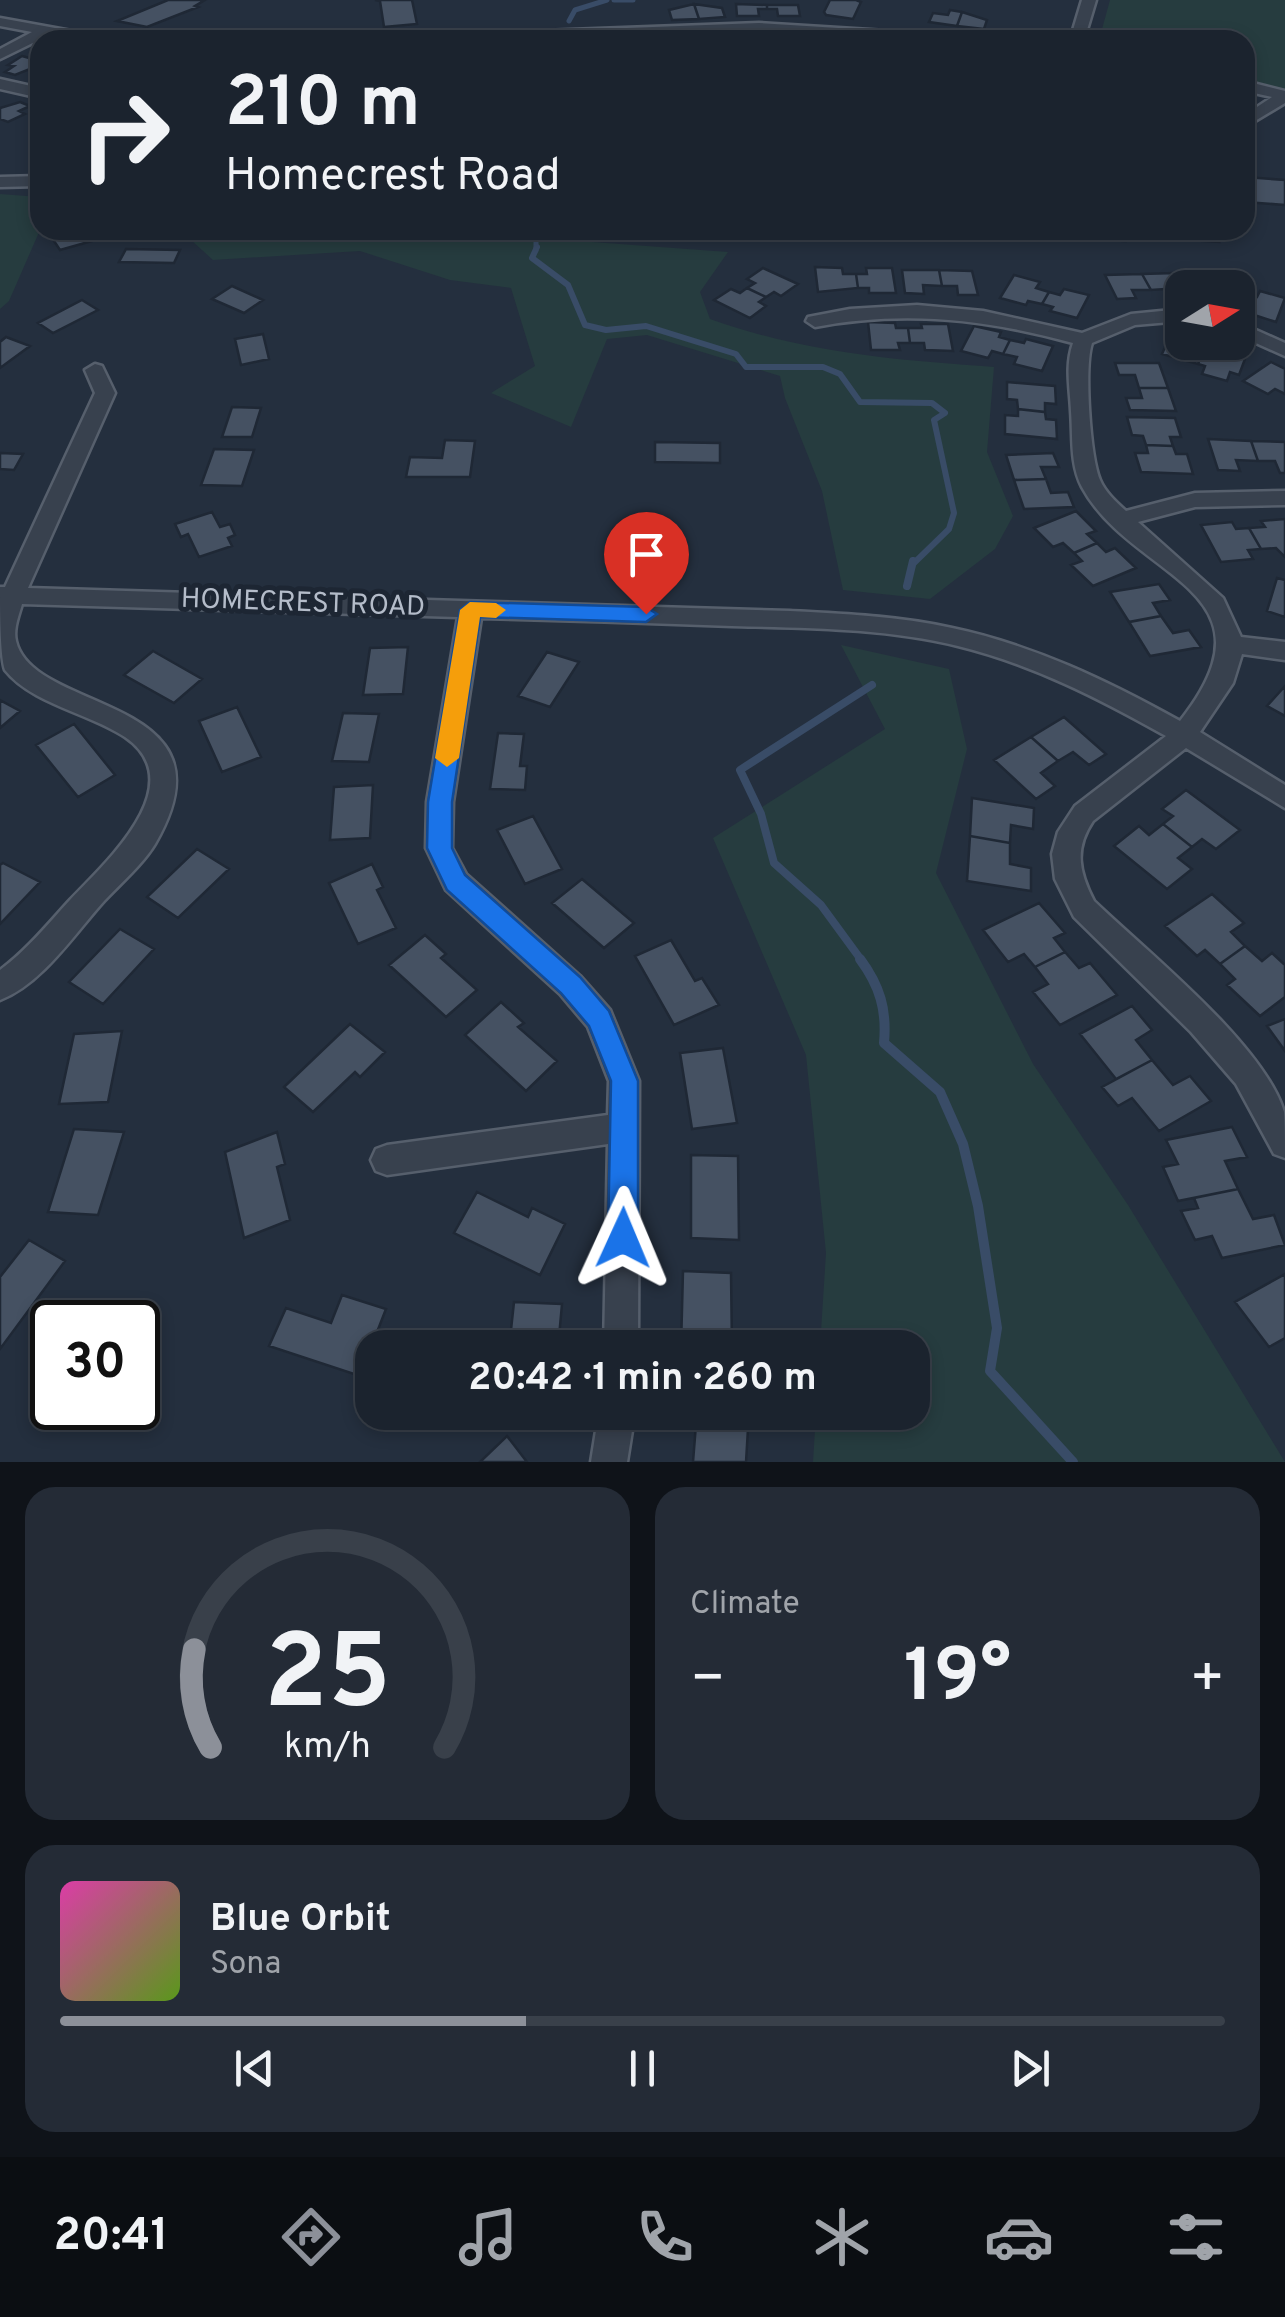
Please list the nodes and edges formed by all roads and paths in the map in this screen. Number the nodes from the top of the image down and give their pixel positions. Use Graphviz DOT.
graph roads {
  1 [pos="1088,0"];
  2 [pos="0,22"];
  3 [pos="1079,30"];
  4 [pos="0,36"];
  5 [pos="30,36"];
  6 [pos="30,38"];
  7 [pos="30,42"];
  8 [pos="0,55"];
  9 [pos="0,84"];
  10 [pos="1255,90"];
  11 [pos="30,91"];
  12 [pos="1255,99"];
  13 [pos="1282,101"];
  14 [pos="1255,116"];
  15 [pos="30,181"];
  16 [pos="0,182"];
  17 [pos="1165,316"];
  18 [pos="815,321"];
  19 [pos="1255,336"];
  20 [pos="1084,340"];
  21 [pos="1285,350"];
  22 [pos="95,370"];
  23 [pos="1285,498"];
  24 [pos="1120,520"];
  25 [pos="6,595"];
  26 [pos="470,610"];
  27 [pos="1231,644"];
  28 [pos="1285,651"];
  29 [pos="1186,734"];
  30 [pos="1285,798"];
  31 [pos="0,988"];
  32 [pos="624,1128"];
  33 [pos="1285,1142"];
  34 [pos="386,1160"];
  35 [pos="621,1330"];
  36 [pos="614,1430"];
  37 [pos="608,1462"];
  1 -- 3 [label="street"];
  2 -- 5 [label="street"];
  4 -- 6 [label="street"];
  7 -- 8 [label="street"];
  9 -- 11 [label="street"];
  10 -- 13 [label="street"];
  12 -- 13 [label="street"];
  13 -- 14 [label="street"];
  15 -- 16 [label="street"];
  17 -- 20 [label="street"];
  18 -- 20 [label="street"];
  19 -- 21 [label="street"];
  20 -- 24 [label="street"];
  22 -- 25 [label="street"];
  23 -- 24 [label="street"];
  24 -- 27 [label="street"];
  25 -- 26 [label="street, HOMECREST ROAD"];
  25 -- 31 [label="street"];
  26 -- 29 [label="street, HOMECREST ROAD"];
  26 -- 32 [label="street"];
  27 -- 28 [label="street"];
  27 -- 29 [label="street"];
  29 -- 30 [label="street, HOMECREST ROAD"];
  29 -- 33 [label="street"];
  32 -- 34 [label="street"];
  32 -- 35 [label="street"];
  36 -- 37 [label="street"];
}
